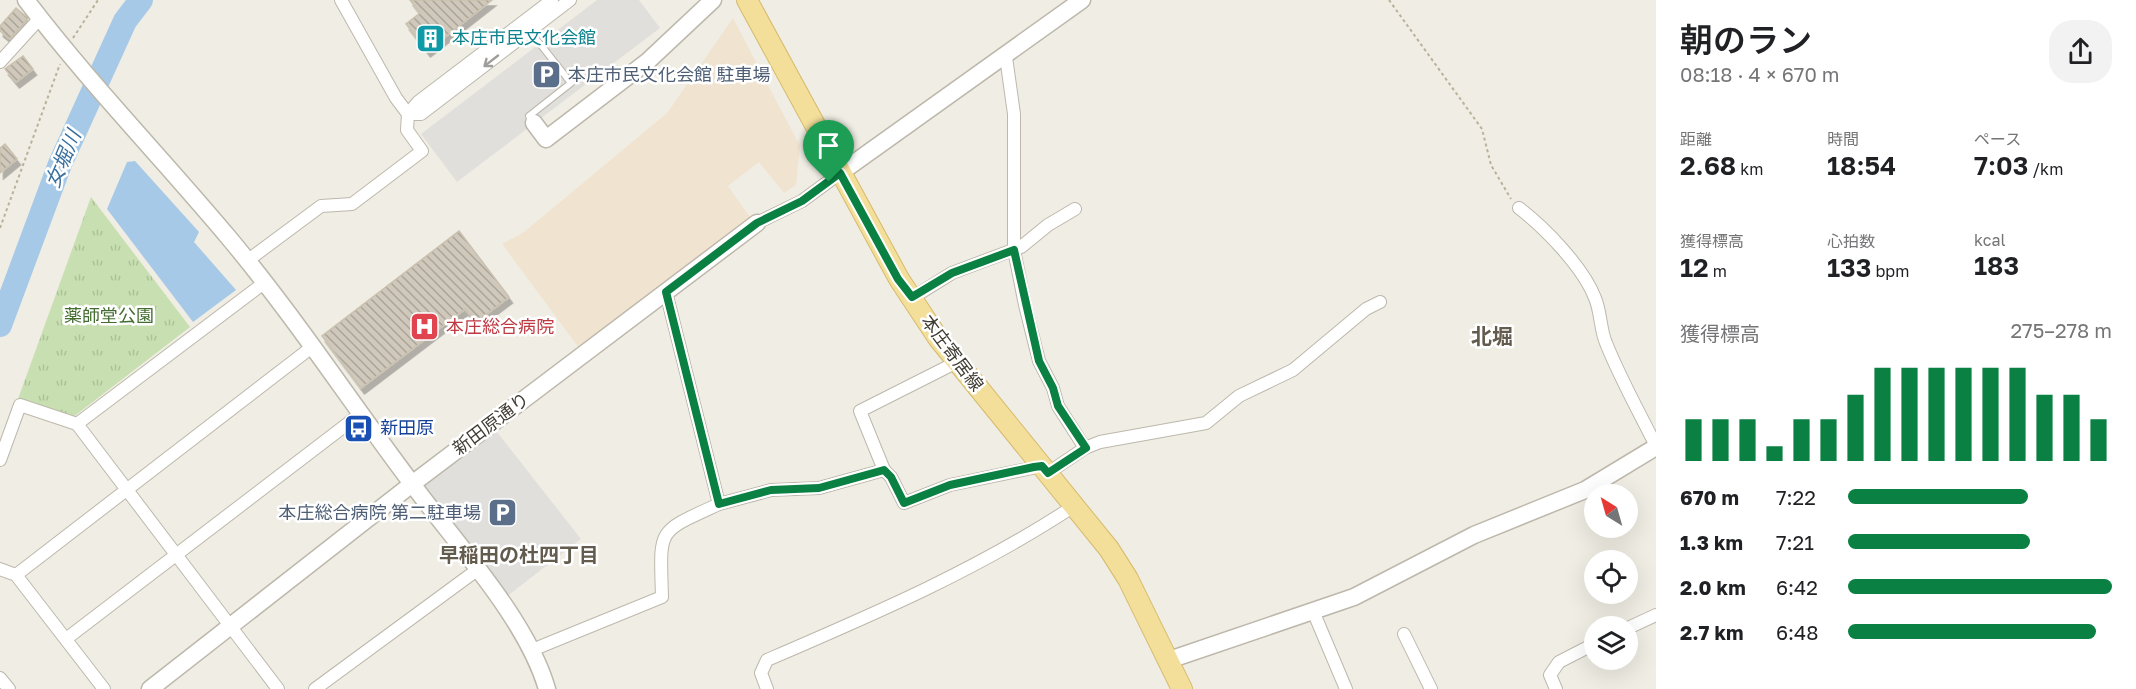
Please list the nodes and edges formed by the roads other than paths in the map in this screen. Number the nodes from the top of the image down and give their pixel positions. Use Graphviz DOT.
graph roads {
  1 [pos="27,0"];
  2 [pos="341,0"];
  3 [pos="552,0"];
  4 [pos="570,0"];
  5 [pos="713,0"];
  6 [pos="747,0"];
  7 [pos="1082,0"];
  8 [pos="40,18"];
  9 [pos="526,27"];
  10 [pos="1006,57"];
  11 [pos="0,62"];
  12 [pos="408,114"];
  13 [pos="534,123"];
  14 [pos="840,173"];
  15 [pos="1519,208"];
  16 [pos="1075,209"];
  17 [pos="757,223"];
  18 [pos="1014,250"];
  19 [pos="247,261"];
  20 [pos="264,283"];
  21 [pos="666,292"];
  22 [pos="912,297"];
  23 [pos="1380,302"];
  24 [pos="312,347"];
  25 [pos="957,362"];
  26 [pos="359,415"];
  27 [pos="77,424"];
  28 [pos="1656,446"];
  29 [pos="1086,448"];
  30 [pos="0,460"];
  31 [pos="884,470"];
  32 [pos="1045,470"];
  33 [pos="412,484"];
  34 [pos="126,490"];
  35 [pos="719,504"];
  36 [pos="1074,506"];
  37 [pos="176,554"];
  38 [pos="0,569"];
  39 [pos="477,570"];
  40 [pos="16,575"];
  41 [pos="1313,611"];
  42 [pos="1656,615"];
  43 [pos="1638,623"];
  44 [pos="231,626"];
  45 [pos="1404,634"];
  46 [pos="66,639"];
  47 [pos="1584,649"];
  48 [pos="532,650"];
  49 [pos="1169,660"];
  50 [pos="0,678"];
  51 [pos="9,689"];
  52 [pos="104,689"];
  53 [pos="150,689"];
  54 [pos="278,689"];
  55 [pos="315,689"];
  56 [pos="547,689"];
  57 [pos="767,689"];
  58 [pos="1182,689"];
  59 [pos="1346,689"];
  60 [pos="1431,689"];
  61 [pos="1556,689"];
  1 -- 8 [label="street"];
  2 -- 12 [label="street"];
  3 -- 9 [label="street"];
  4 -- 9 [label="street"];
  5 -- 13 [label="street"];
  6 -- 14 [label="main road, 本庄寄居線"];
  7 -- 10 [label="street"];
  8 -- 11 [label="street"];
  8 -- 19 [label="street"];
  9 -- 12 [label="street"];
  9 -- 13 [label="lane"];
  10 -- 14 [label="street"];
  10 -- 18 [label="street"];
  12 -- 19 [label="street"];
  14 -- 17 [label="street, 新田原通り"];
  14 -- 22 [label="main road, 本庄寄居線"];
  15 -- 28 [label="street"];
  16 -- 18 [label="street"];
  17 -- 21 [label="street, 新田原通り"];
  18 -- 22 [label="street"];
  18 -- 29 [label="street"];
  19 -- 20 [label="street"];
  20 -- 24 [label="street"];
  20 -- 27 [label="street"];
  21 -- 33 [label="street, 新田原通り"];
  21 -- 35 [label="street"];
  22 -- 25 [label="main road, 本庄寄居線"];
  23 -- 29 [label="street"];
  24 -- 26 [label="street"];
  24 -- 34 [label="street"];
  25 -- 31 [label="street"];
  25 -- 32 [label="main road, 本庄寄居線"];
  26 -- 33 [label="street"];
  26 -- 37 [label="street"];
  27 -- 30 [label="street"];
  27 -- 34 [label="street"];
  28 -- 41 [label="street"];
  29 -- 32 [label="street"];
  31 -- 32 [label="street"];
  31 -- 35 [label="street"];
  32 -- 36 [label="main road, 本庄寄居線"];
  33 -- 39 [label="street"];
  33 -- 44 [label="street, 新田原通り"];
  34 -- 37 [label="street"];
  34 -- 40 [label="street"];
  35 -- 48 [label="street"];
  36 -- 49 [label="main road, 本庄寄居線"];
  36 -- 57 [label="street"];
  37 -- 44 [label="street"];
  37 -- 46 [label="street"];
  38 -- 40 [label="street"];
  39 -- 48 [label="street"];
  39 -- 55 [label="street"];
  40 -- 46 [label="street"];
  41 -- 49 [label="street"];
  41 -- 59 [label="street"];
  42 -- 43 [label="street"];
  44 -- 53 [label="street, 新田原通り"];
  44 -- 54 [label="street"];
  45 -- 60 [label="street"];
  46 -- 52 [label="street"];
  47 -- 61 [label="street"];
  48 -- 56 [label="street"];
  49 -- 58 [label="main road, 本庄寄居線"];
  50 -- 51 [label="street"];
}
